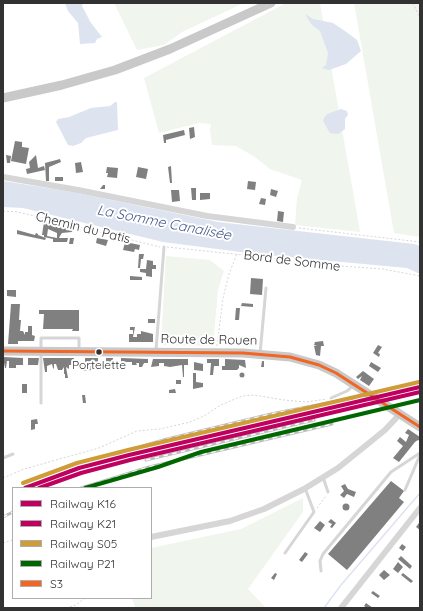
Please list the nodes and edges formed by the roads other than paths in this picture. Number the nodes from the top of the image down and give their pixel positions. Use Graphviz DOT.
graph roads {
  1 [pos="271,3"];
  2 [pos="3,98"];
  3 [pos="3,177"];
  4 [pos="293,227"];
  5 [pos="164,247"];
  6 [pos="266,288"];
  7 [pos="3,350"];
  8 [pos="40,351"];
  9 [pos="79,351"];
  10 [pos="156,352"];
  11 [pos="260,354"];
  12 [pos="355,384"];
  13 [pos="332,398"];
  14 [pos="41,403"];
  15 [pos="400,414"];
  16 [pos="420,428"];
  17 [pos="13,454"];
  18 [pos="420,454"];
  19 [pos="3,458"];
  20 [pos="323,477"];
  21 [pos="305,488"];
  22 [pos="405,490"];
  23 [pos="328,492"];
  24 [pos="420,508"];
  25 [pos="152,537"];
  26 [pos="285,553"];
  27 [pos="321,571"];
  28 [pos="341,608"];
  1 -- 2 [label="main road"];
  3 -- 4 [label="street"];
  5 -- 10 [label="lane"];
  6 -- 11 [label="lane"];
  7 -- 8 [label="main road, Route de Rouen"];
  8 -- 9 [label="main road, Route de Rouen"];
  8 -- 9 [label="lane"];
  8 -- 14 [label="lane"];
  9 -- 10 [label="main road, Route de Rouen"];
  10 -- 11 [label="main road, Route de Rouen"];
  11 -- 12 [label="main road, Route de Rouen"];
  12 -- 13 [label="lane"];
  12 -- 15 [label="main road, Route de Rouen"];
  15 -- 16 [label="main road, Route de Rouen"];
  15 -- 20 [label="street"];
  17 -- 19 [label="lane"];
  18 -- 22 [label="lane"];
  18 -- 27 [label="lane"];
  20 -- 21 [label="street"];
  20 -- 23 [label="lane"];
  21 -- 25 [label="street"];
  21 -- 26 [label="lane"];
  24 -- 28 [label="street"];
}
